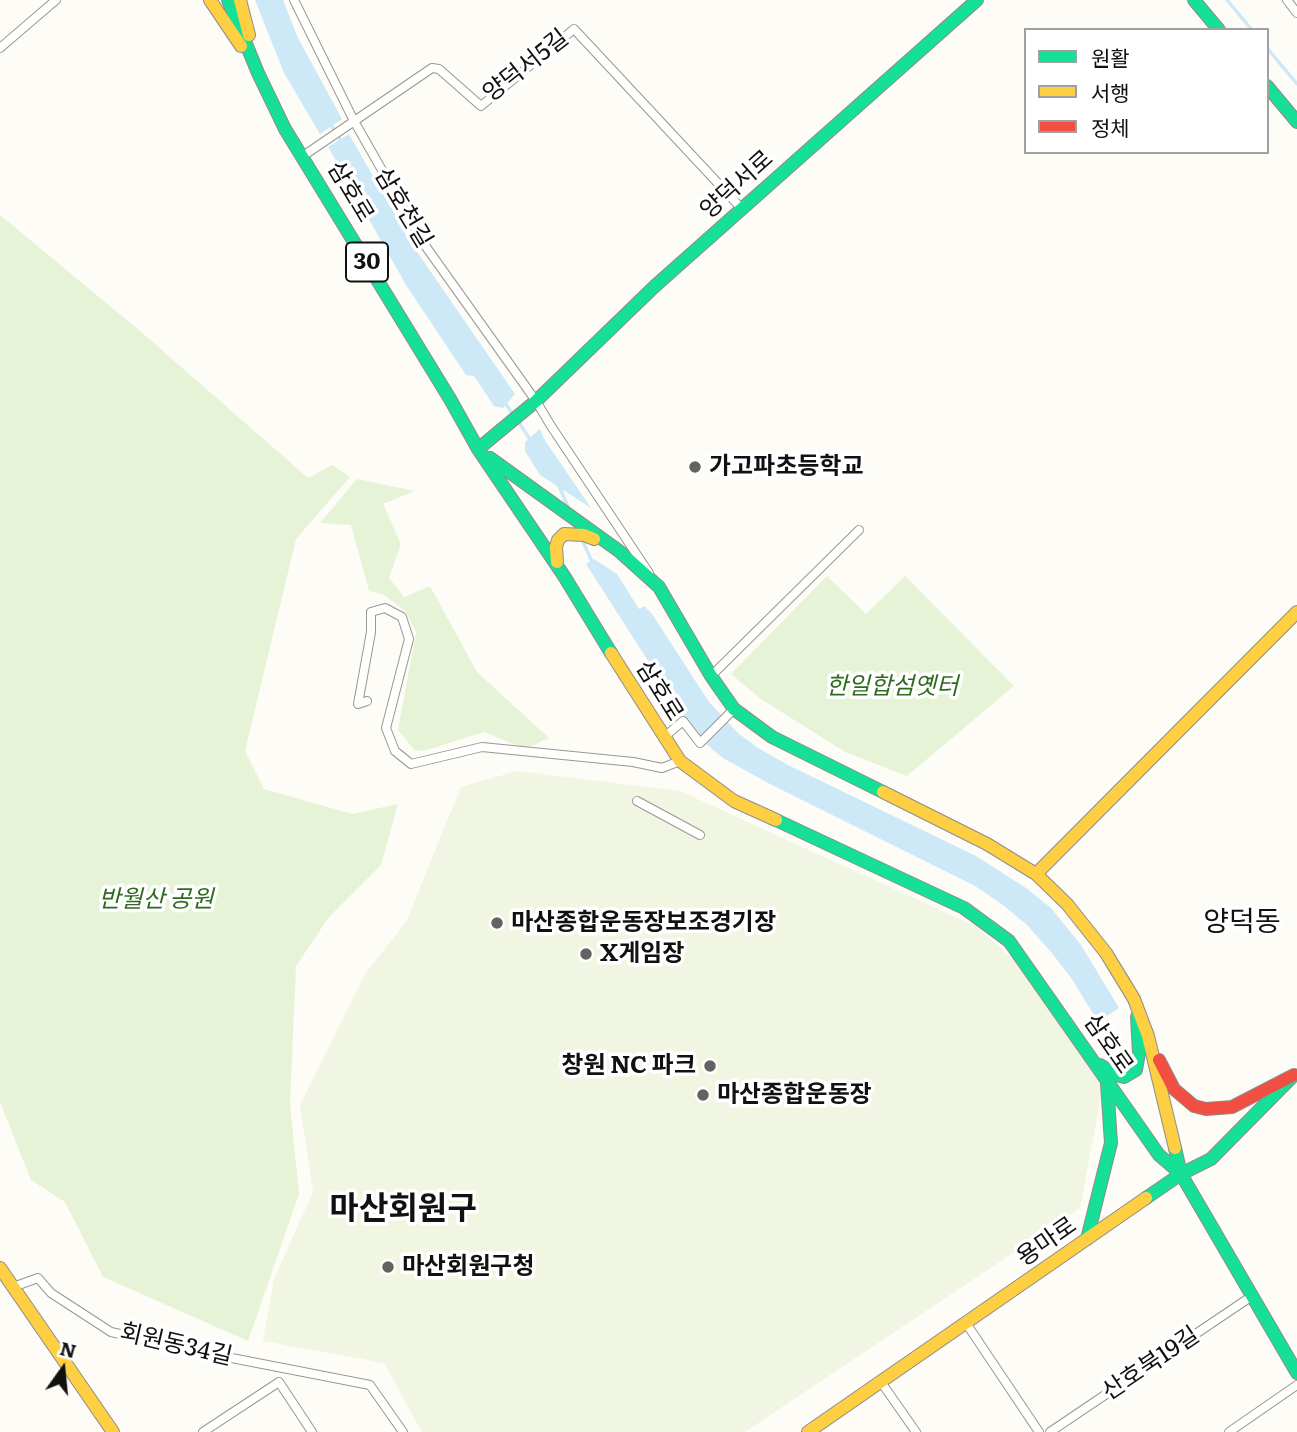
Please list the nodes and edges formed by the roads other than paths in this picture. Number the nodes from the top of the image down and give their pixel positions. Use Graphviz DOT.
graph roads {
  1 [pos="56,0"];
  2 [pos="210,0"];
  3 [pos="228,0"];
  4 [pos="240,0"];
  5 [pos="294,0"];
  6 [pos="977,0"];
  7 [pos="1194,0"];
  8 [pos="1288,0"];
  9 [pos="1297,13"];
  10 [pos="1217,28"];
  11 [pos="0,48"];
  12 [pos="258,73"];
  13 [pos="1269,88"];
  14 [pos="1297,122"];
  15 [pos="351,123"];
  16 [pos="303,156"];
  17 [pos="741,209"];
  18 [pos="533,404"];
  19 [pos="478,449"];
  20 [pos="859,530"];
  21 [pos="619,551"];
  22 [pos="564,576"];
  23 [pos="659,587"];
  24 [pos="1297,612"];
  25 [pos="711,676"];
  26 [pos="367,701"];
  27 [pos="731,712"];
  28 [pos="663,738"];
  29 [pos="680,761"];
  30 [pos="637,801"];
  31 [pos="700,835"];
  32 [pos="1036,874"];
  33 [pos="1137,1008"];
  34 [pos="1148,1035"];
  35 [pos="1094,1061"];
  36 [pos="1296,1073"];
  37 [pos="1107,1079"];
  38 [pos="1181,1174"];
  39 [pos="1087,1239"];
  40 [pos="0,1269"];
  41 [pos="13,1287"];
  42 [pos="1252,1296"];
  43 [pos="966,1323"];
  44 [pos="274,1366"];
  45 [pos="1297,1373"];
  46 [pos="279,1382"];
  47 [pos="881,1382"];
  48 [pos="1297,1385"];
  49 [pos="113,1432"];
  50 [pos="204,1432"];
  51 [pos="312,1432"];
  52 [pos="403,1432"];
  53 [pos="808,1432"];
  54 [pos="916,1432"];
  55 [pos="1040,1432"];
  56 [pos="1049,1432"];
  57 [pos="1229,1432"];
  1 -- 11 [label="street"];
  2 -- 12 [label="main road, 삼호로"];
  3 -- 12 [label="main road, 삼호로"];
  4 -- 12 [label="main road, 삼호로"];
  5 -- 15 [label="street, 삼호천길"];
  6 -- 17 [label="main road, 양덕서로"];
  7 -- 10 [label="main road"];
  8 -- 9 [label="street"];
  12 -- 16 [label="main road, 삼호로 / 30"];
  13 -- 14 [label="main road"];
  15 -- 16 [label="street"];
  15 -- 17 [label="street, 양덕서5길"];
  15 -- 18 [label="street, 삼호천길"];
  16 -- 19 [label="main road, 삼호로 / 30"];
  17 -- 18 [label="main road, 양덕서로"];
  18 -- 19 [label="main road, 양덕서로"];
  18 -- 23 [label="street, 삼호천길"];
  19 -- 21 [label="main road"];
  19 -- 22 [label="main road, 삼호로"];
  20 -- 25 [label="street"];
  21 -- 22 [label="main road"];
  21 -- 23 [label="main road, 삼호로"];
  22 -- 28 [label="main road, 삼호로"];
  23 -- 25 [label="main road, 삼호로"];
  24 -- 32 [label="main road"];
  25 -- 27 [label="main road, 삼호로"];
  26 -- 29 [label="street"];
  27 -- 28 [label="street"];
  27 -- 32 [label="main road, 삼호로"];
  28 -- 29 [label="main road, 삼호로"];
  29 -- 35 [label="main road, 삼호로"];
  30 -- 31 [label="street"];
  32 -- 33 [label="main road, 삼호로"];
  33 -- 34 [label="main road, 삼호로"];
  33 -- 35 [label="main road"];
  34 -- 36 [label="main road"];
  34 -- 38 [label="main road, 삼호로"];
  35 -- 37 [label="main road, 삼호로"];
  36 -- 38 [label="main road, 용마로"];
  37 -- 38 [label="main road, 삼호로"];
  37 -- 39 [label="main road"];
  38 -- 39 [label="main road, 용마로"];
  38 -- 42 [label="main road, 삼호로"];
  39 -- 43 [label="main road, 용마로"];
  40 -- 41 [label="main road"];
  41 -- 44 [label="street, 회원동34길"];
  41 -- 49 [label="main road"];
  42 -- 45 [label="main road, 삼호로"];
  42 -- 56 [label="street, 산호북19길"];
  43 -- 47 [label="main road, 용마로"];
  43 -- 55 [label="street"];
  44 -- 46 [label="street"];
  44 -- 52 [label="street"];
  46 -- 50 [label="street"];
  46 -- 51 [label="street"];
  47 -- 53 [label="main road, 용마로"];
  47 -- 54 [label="street"];
  48 -- 57 [label="street"];
}
